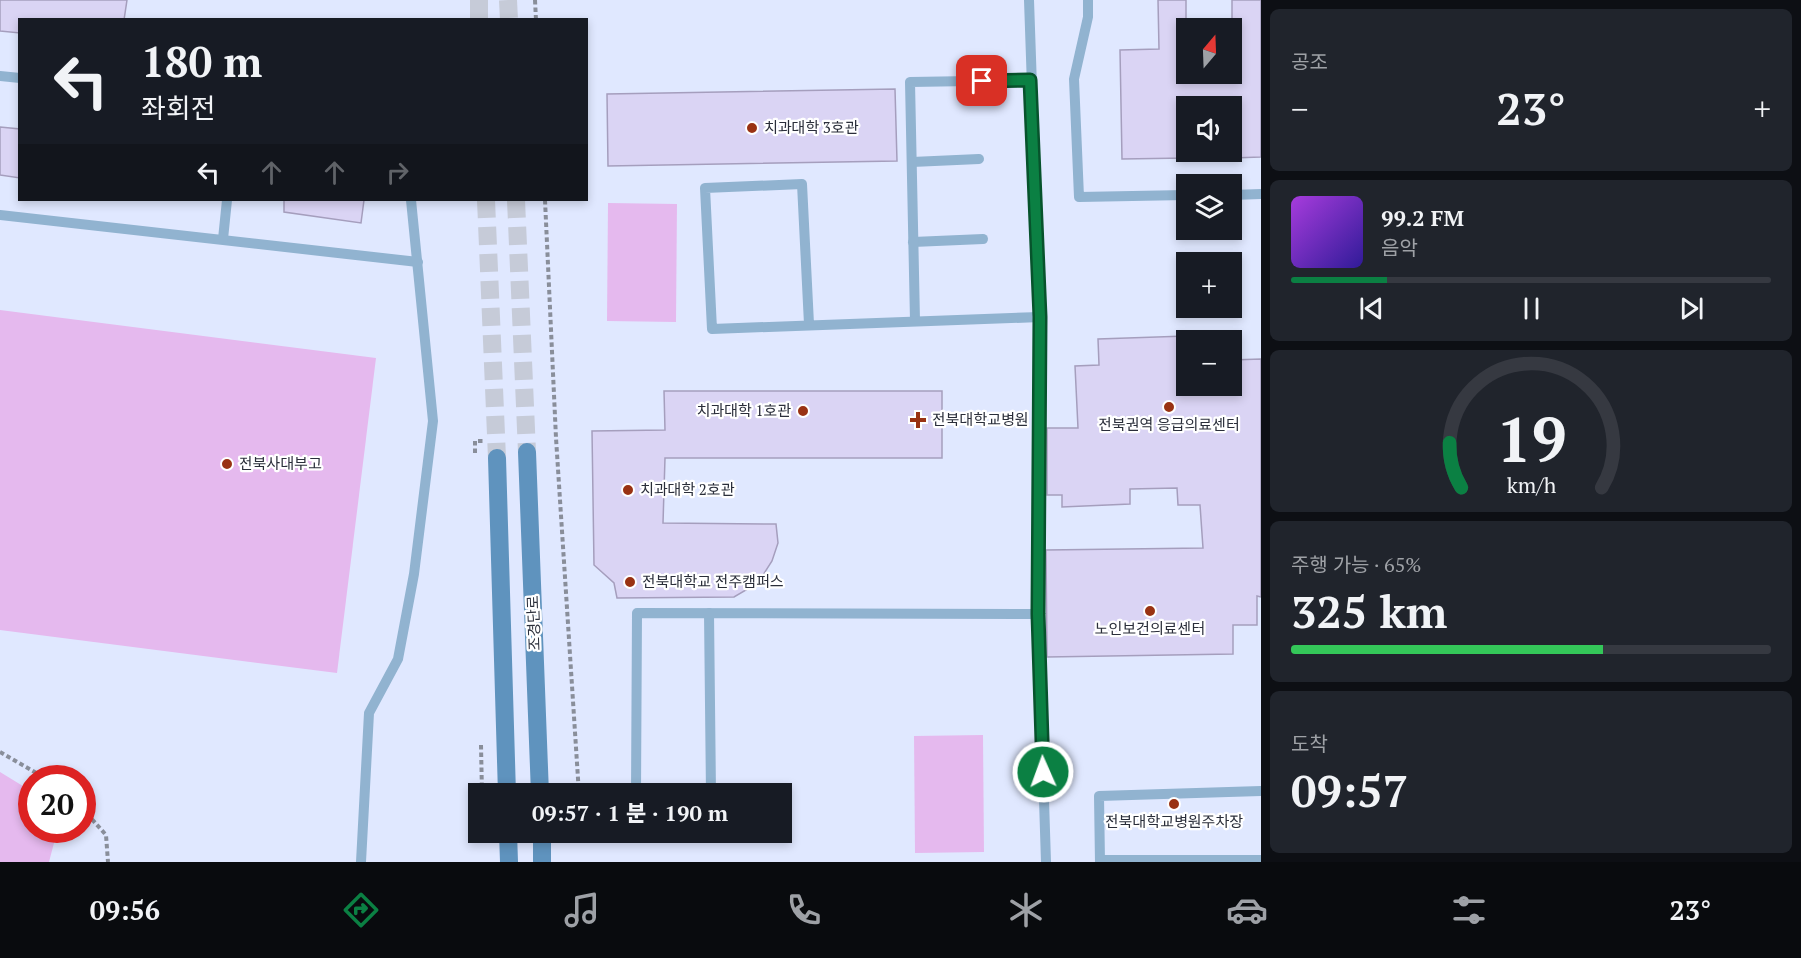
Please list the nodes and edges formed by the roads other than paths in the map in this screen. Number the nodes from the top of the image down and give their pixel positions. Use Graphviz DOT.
graph roads {
  1 [pos="1029,0"];
  2 [pos="1088,0"];
  3 [pos="0,76"];
  4 [pos="18,78"];
  5 [pos="1030,80"];
  6 [pos="979,159"];
  7 [pos="912,162"];
  8 [pos="1261,194"];
  9 [pos="1176,195"];
  10 [pos="1242,195"];
  11 [pos="227,201"];
  12 [pos="411,201"];
  13 [pos="0,215"];
  14 [pos="223,239"];
  15 [pos="983,239"];
  16 [pos="913,242"];
  17 [pos="418,262"];
  18 [pos="1040,317"];
  19 [pos="915,321"];
  20 [pos="809,324"];
  21 [pos="527,452"];
  22 [pos="497,458"];
  23 [pos="709,613"];
  24 [pos="1038,614"];
  25 [pos="507,783"];
  26 [pos="540,783"];
  27 [pos="636,783"];
  28 [pos="711,783"];
  29 [pos="1261,791"];
  30 [pos="508,843"];
  31 [pos="542,843"];
  32 [pos="1261,860"];
  33 [pos="1100,861"];
  34 [pos="361,862"];
  35 [pos="509,862"];
  36 [pos="542,862"];
  37 [pos="1046,862"];
  1 -- 5 [label="lane"];
  2 -- 9 [label="lane"];
  3 -- 4 [label="lane"];
  5 -- 7 [label="lane"];
  5 -- 18 [label="lane"];
  6 -- 7 [label="lane"];
  7 -- 16 [label="lane"];
  8 -- 10 [label="lane"];
  11 -- 14 [label="lane"];
  12 -- 17 [label="lane"];
  13 -- 14 [label="lane"];
  14 -- 17 [label="lane"];
  15 -- 16 [label="lane"];
  16 -- 19 [label="lane"];
  17 -- 34 [label="lane"];
  18 -- 19 [label="lane"];
  18 -- 24 [label="lane"];
  19 -- 20 [label="lane"];
  20 -- 20 [label="lane"];
  21 -- 26 [label="street, 조경단로"];
  22 -- 25 [label="street"];
  23 -- 24 [label="lane"];
  23 -- 27 [label="lane"];
  23 -- 28 [label="lane"];
  24 -- 37 [label="lane"];
  29 -- 33 [label="lane"];
  30 -- 35 [label="street"];
  31 -- 36 [label="street"];
  32 -- 33 [label="lane"];
}
